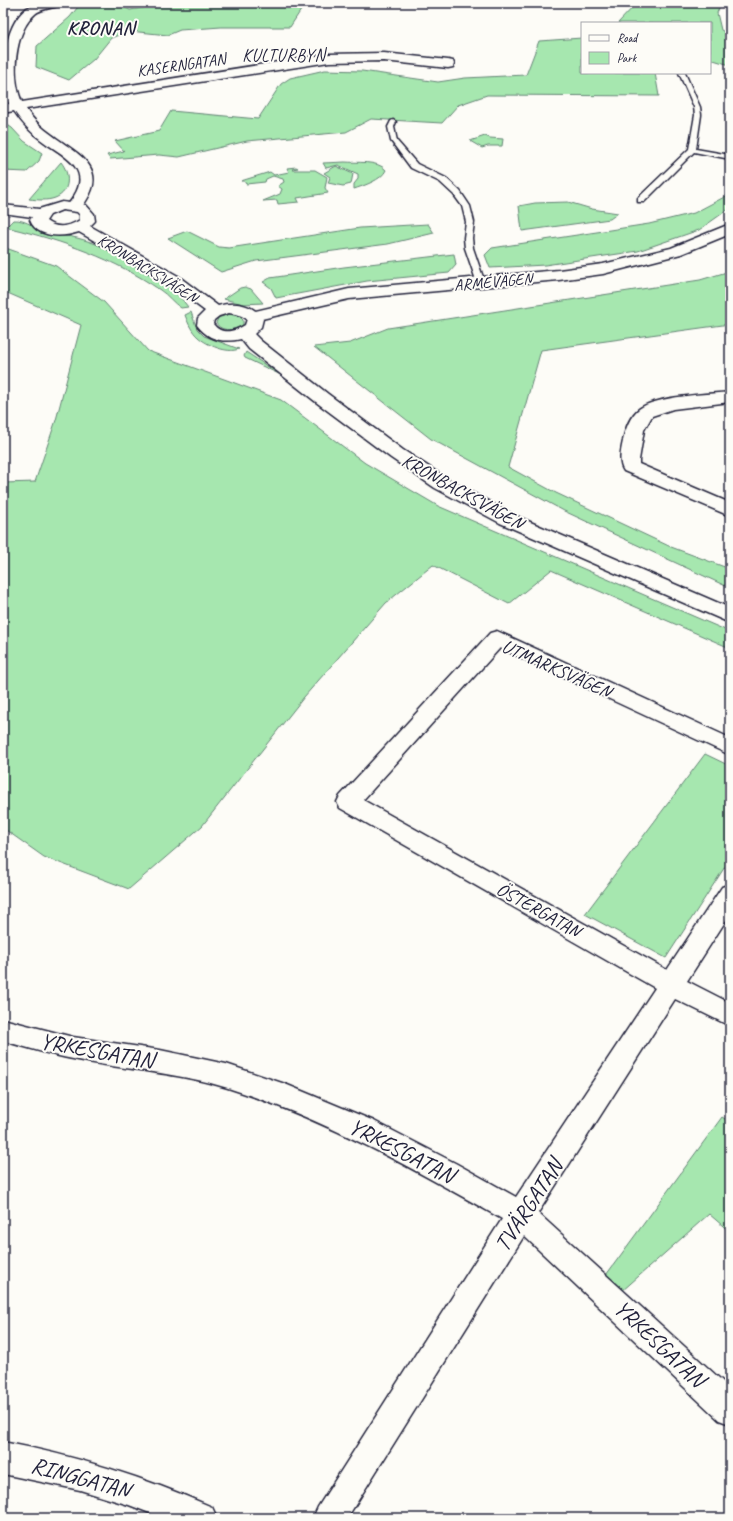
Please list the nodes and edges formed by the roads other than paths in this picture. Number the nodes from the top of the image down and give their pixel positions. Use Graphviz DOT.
graph roads {
  1 [pos="54,3"];
  2 [pos="32,8"];
  3 [pos="5,22"];
  4 [pos="9,48"];
  5 [pos="448,64"];
  6 [pos="682,74"];
  7 [pos="9,109"];
  8 [pos="393,122"];
  9 [pos="692,150"];
  10 [pos="730,157"];
  11 [pos="641,200"];
  12 [pos="74,206"];
  13 [pos="3,209"];
  14 [pos="42,214"];
  15 [pos="80,226"];
  16 [pos="730,229"];
  17 [pos="481,283"];
  18 [pos="215,311"];
  19 [pos="253,316"];
  20 [pos="244,333"];
  21 [pos="730,397"];
  22 [pos="730,510"];
  23 [pos="730,616"];
  24 [pos="730,748"];
  25 [pos="348,802"];
  26 [pos="730,894"];
  27 [pos="672,985"];
  28 [pos="730,1015"];
  29 [pos="3,1030"];
  30 [pos="521,1215"];
  31 [pos="730,1409"];
  32 [pos="3,1458"];
  33 [pos="202,1518"];
  34 [pos="329,1518"];
  1 -- 2 [label="street"];
  2 -- 3 [label="street"];
  2 -- 4 [label="street"];
  3 -- 4 [label="street"];
  4 -- 7 [label="street"];
  5 -- 7 [label="street, KASERNGATAN"];
  6 -- 9 [label="lane"];
  7 -- 12 [label="street"];
  8 -- 17 [label="lane"];
  9 -- 10 [label="lane"];
  9 -- 11 [label="lane"];
  12 -- 14 [label="street"];
  12 -- 15 [label="street"];
  13 -- 14 [label="street"];
  14 -- 15 [label="street"];
  15 -- 18 [label="street, KRONBACKSVÄGEN"];
  16 -- 17 [label="street, ARMÉVÄGEN"];
  17 -- 19 [label="street, ARMÉVÄGEN"];
  18 -- 19 [label="street"];
  18 -- 20 [label="street"];
  19 -- 20 [label="street"];
  20 -- 23 [label="street, KRONBACKSVÄGEN"];
  21 -- 22 [label="street"];
  24 -- 25 [label="street, UTMARKSVÄGEN"];
  25 -- 27 [label="street, ÖSTERGATAN"];
  26 -- 27 [label="street, TVÄRGATAN"];
  27 -- 28 [label="street, ÖSTERGATAN"];
  27 -- 30 [label="street, TVÄRGATAN"];
  29 -- 30 [label="street, YRKESGATAN"];
  30 -- 31 [label="street, YRKESGATAN"];
  30 -- 34 [label="street, TVÄRGATAN"];
  32 -- 33 [label="street, RINGGATAN"];
}
